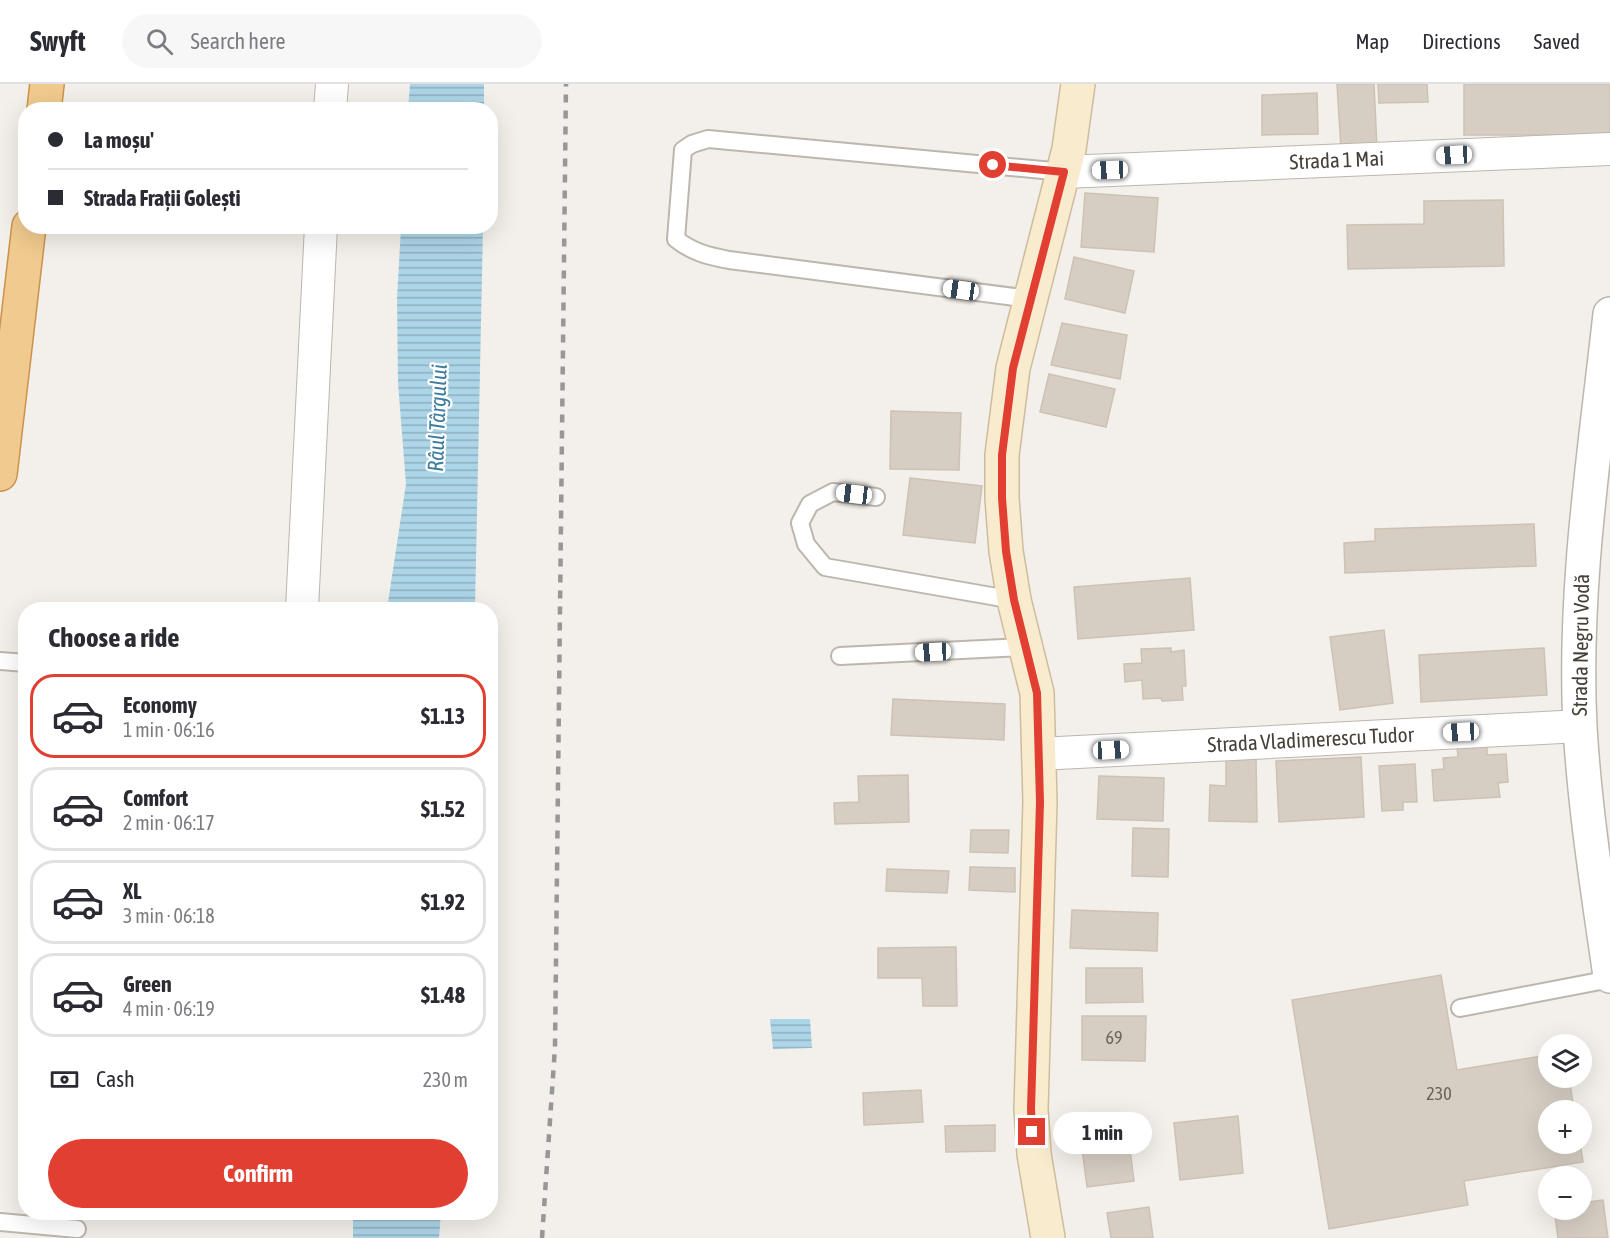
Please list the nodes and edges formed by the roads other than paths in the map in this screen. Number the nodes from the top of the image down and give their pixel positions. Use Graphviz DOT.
graph roads {
  1 [pos="48,84"];
  2 [pos="332,84"];
  3 [pos="1078,84"];
  4 [pos="45,102"];
  5 [pos="331,102"];
  6 [pos="1610,149"];
  7 [pos="1064,172"];
  8 [pos="28,234"];
  9 [pos="321,234"];
  10 [pos="1030,299"];
  11 [pos="1610,314"];
  12 [pos="0,474"];
  13 [pos="876,497"];
  14 [pos="1014,600"];
  15 [pos="302,602"];
  16 [pos="1025,647"];
  17 [pos="840,656"];
  18 [pos="0,661"];
  19 [pos="18,662"];
  20 [pos="1580,726"];
  21 [pos="1039,754"];
  22 [pos="1610,977"];
  23 [pos="1460,1008"];
  24 [pos="0,1222"];
  25 [pos="77,1229"];
  26 [pos="1048,1238"];
  1 -- 4 [label="highway"];
  2 -- 5 [label="street"];
  3 -- 7 [label="main road"];
  6 -- 7 [label="street, Strada 1 Mai"];
  7 -- 10 [label="main road"];
  7 -- 10 [label="lane"];
  8 -- 12 [label="highway"];
  9 -- 15 [label="street"];
  10 -- 14 [label="main road"];
  11 -- 20 [label="street, Strada Negru Vodă"];
  13 -- 14 [label="lane"];
  14 -- 16 [label="main road"];
  16 -- 17 [label="lane"];
  16 -- 21 [label="main road"];
  18 -- 19 [label="lane"];
  20 -- 21 [label="street, Strada Vladimerescu Tudor"];
  20 -- 22 [label="street, Strada Negru Vodă"];
  21 -- 26 [label="main road"];
  22 -- 23 [label="lane"];
  24 -- 25 [label="lane"];
}
